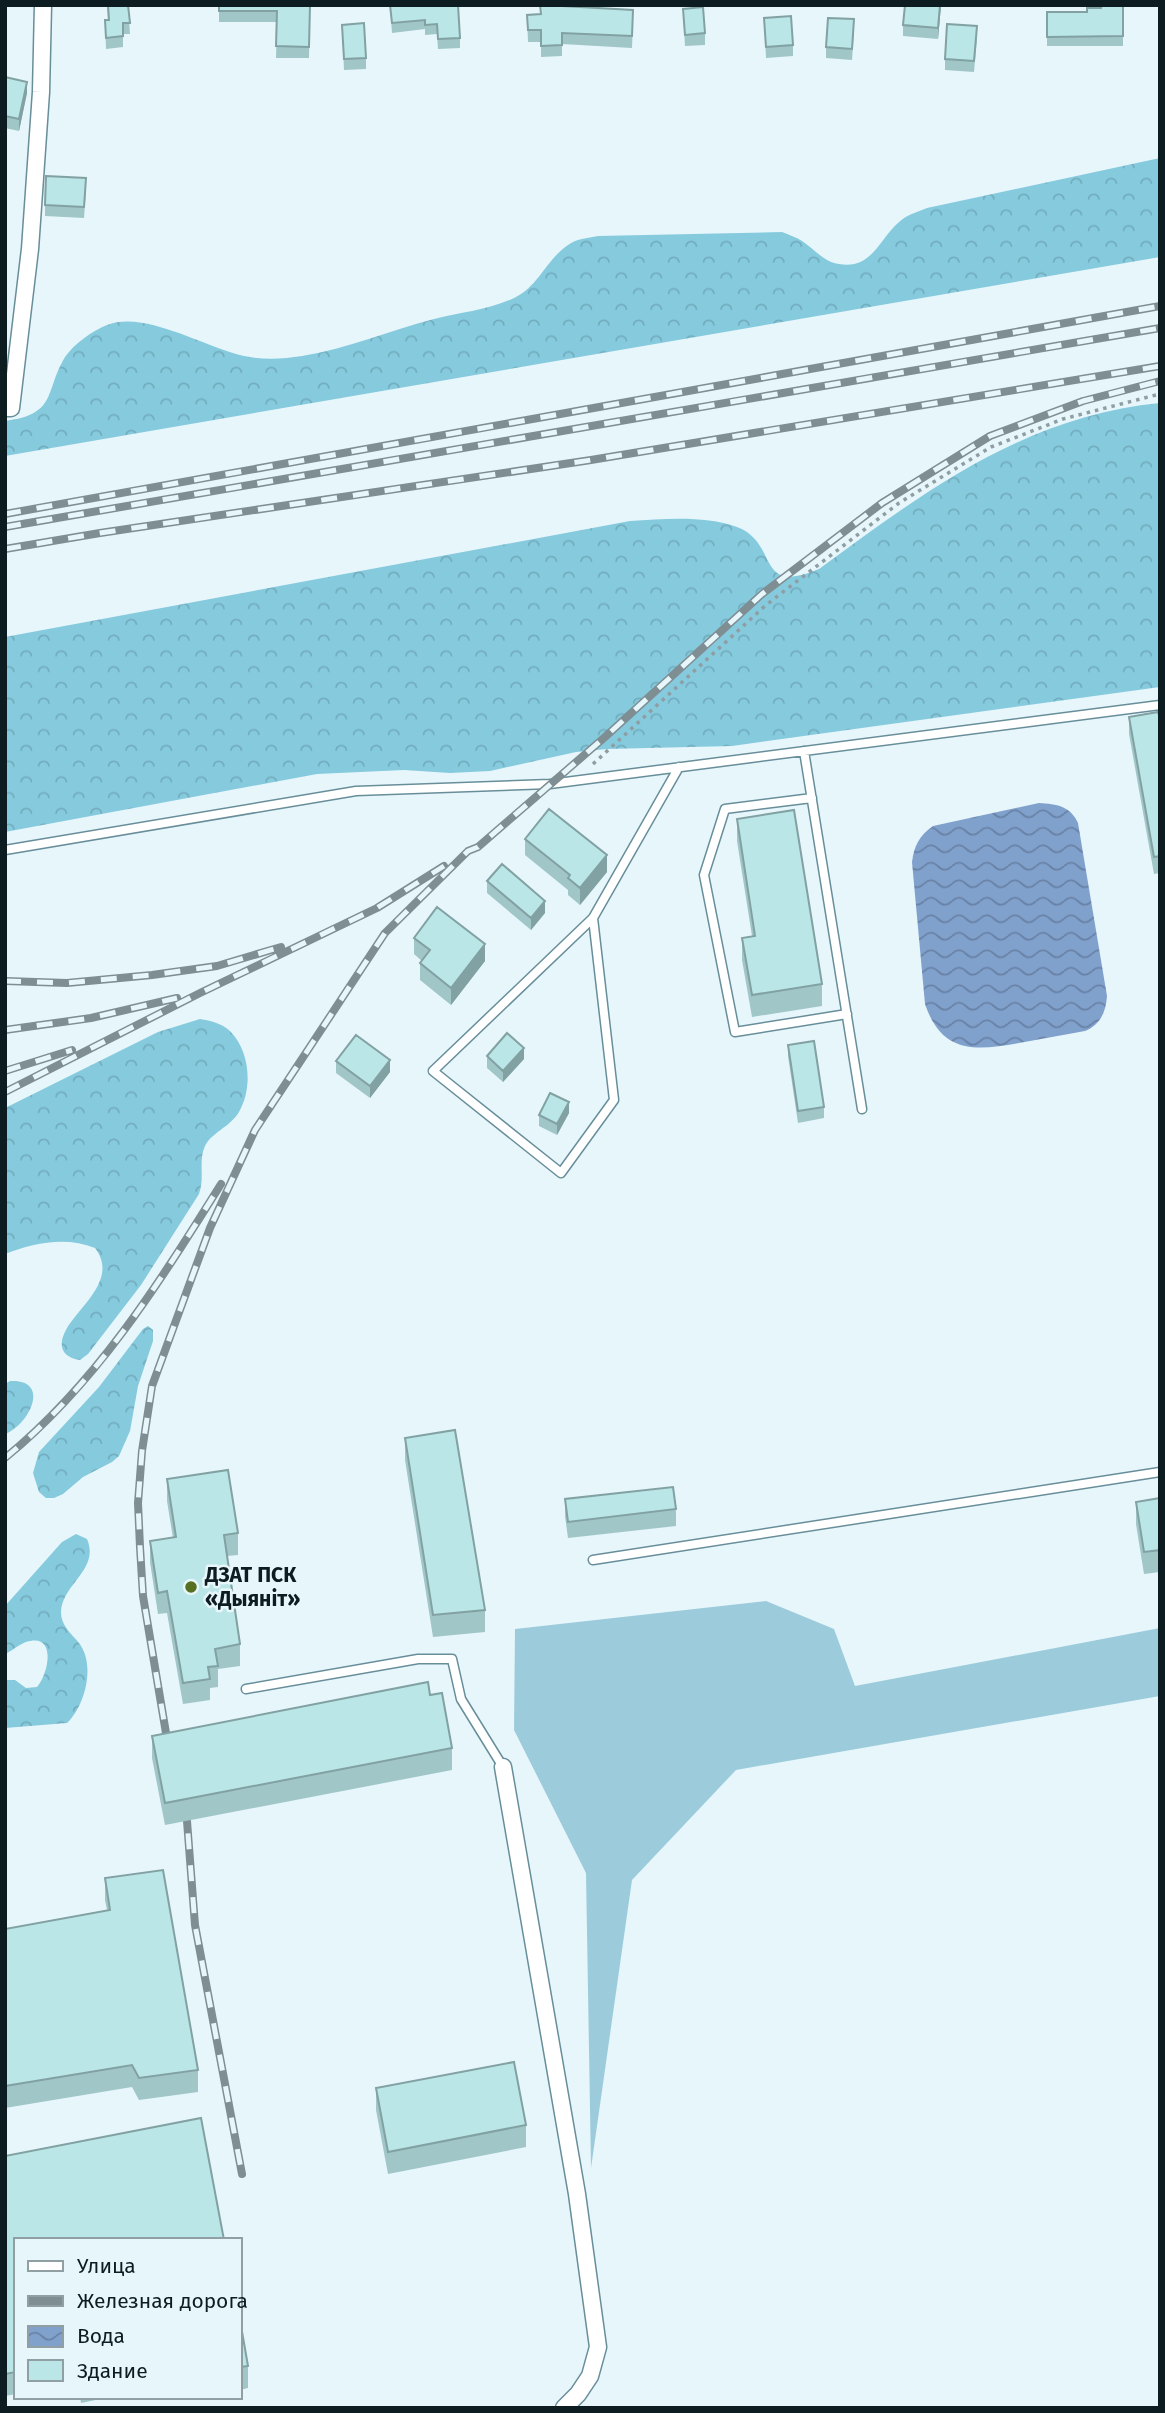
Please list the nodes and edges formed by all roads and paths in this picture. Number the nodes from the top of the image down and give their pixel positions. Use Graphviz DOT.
graph roads {
  1 [pos="43,5"];
  2 [pos="1160,394"];
  3 [pos="8,408"];
  4 [pos="1160,705"];
  5 [pos="804,751"];
  6 [pos="679,767"];
  7 [pos="575,781"];
  8 [pos="812,798"];
  9 [pos="5,850"];
  10 [pos="593,918"];
  11 [pos="846,1014"];
  12 [pos="862,1109"];
  13 [pos="1160,1472"];
  14 [pos="593,1560"];
  15 [pos="246,1689"];
  16 [pos="503,1767"];
  17 [pos="564,2408"];
  1 -- 3 [label="street"];
  2 -- 7 [label="path"];
  4 -- 5 [label="lane"];
  5 -- 6 [label="lane"];
  5 -- 8 [label="lane"];
  6 -- 7 [label="lane"];
  6 -- 10 [label="lane"];
  7 -- 9 [label="lane"];
  8 -- 11 [label="lane"];
  8 -- 11 [label="lane"];
  10 -- 10 [label="lane"];
  11 -- 12 [label="lane"];
  13 -- 14 [label="lane"];
  15 -- 16 [label="lane"];
  16 -- 17 [label="street"];
}
